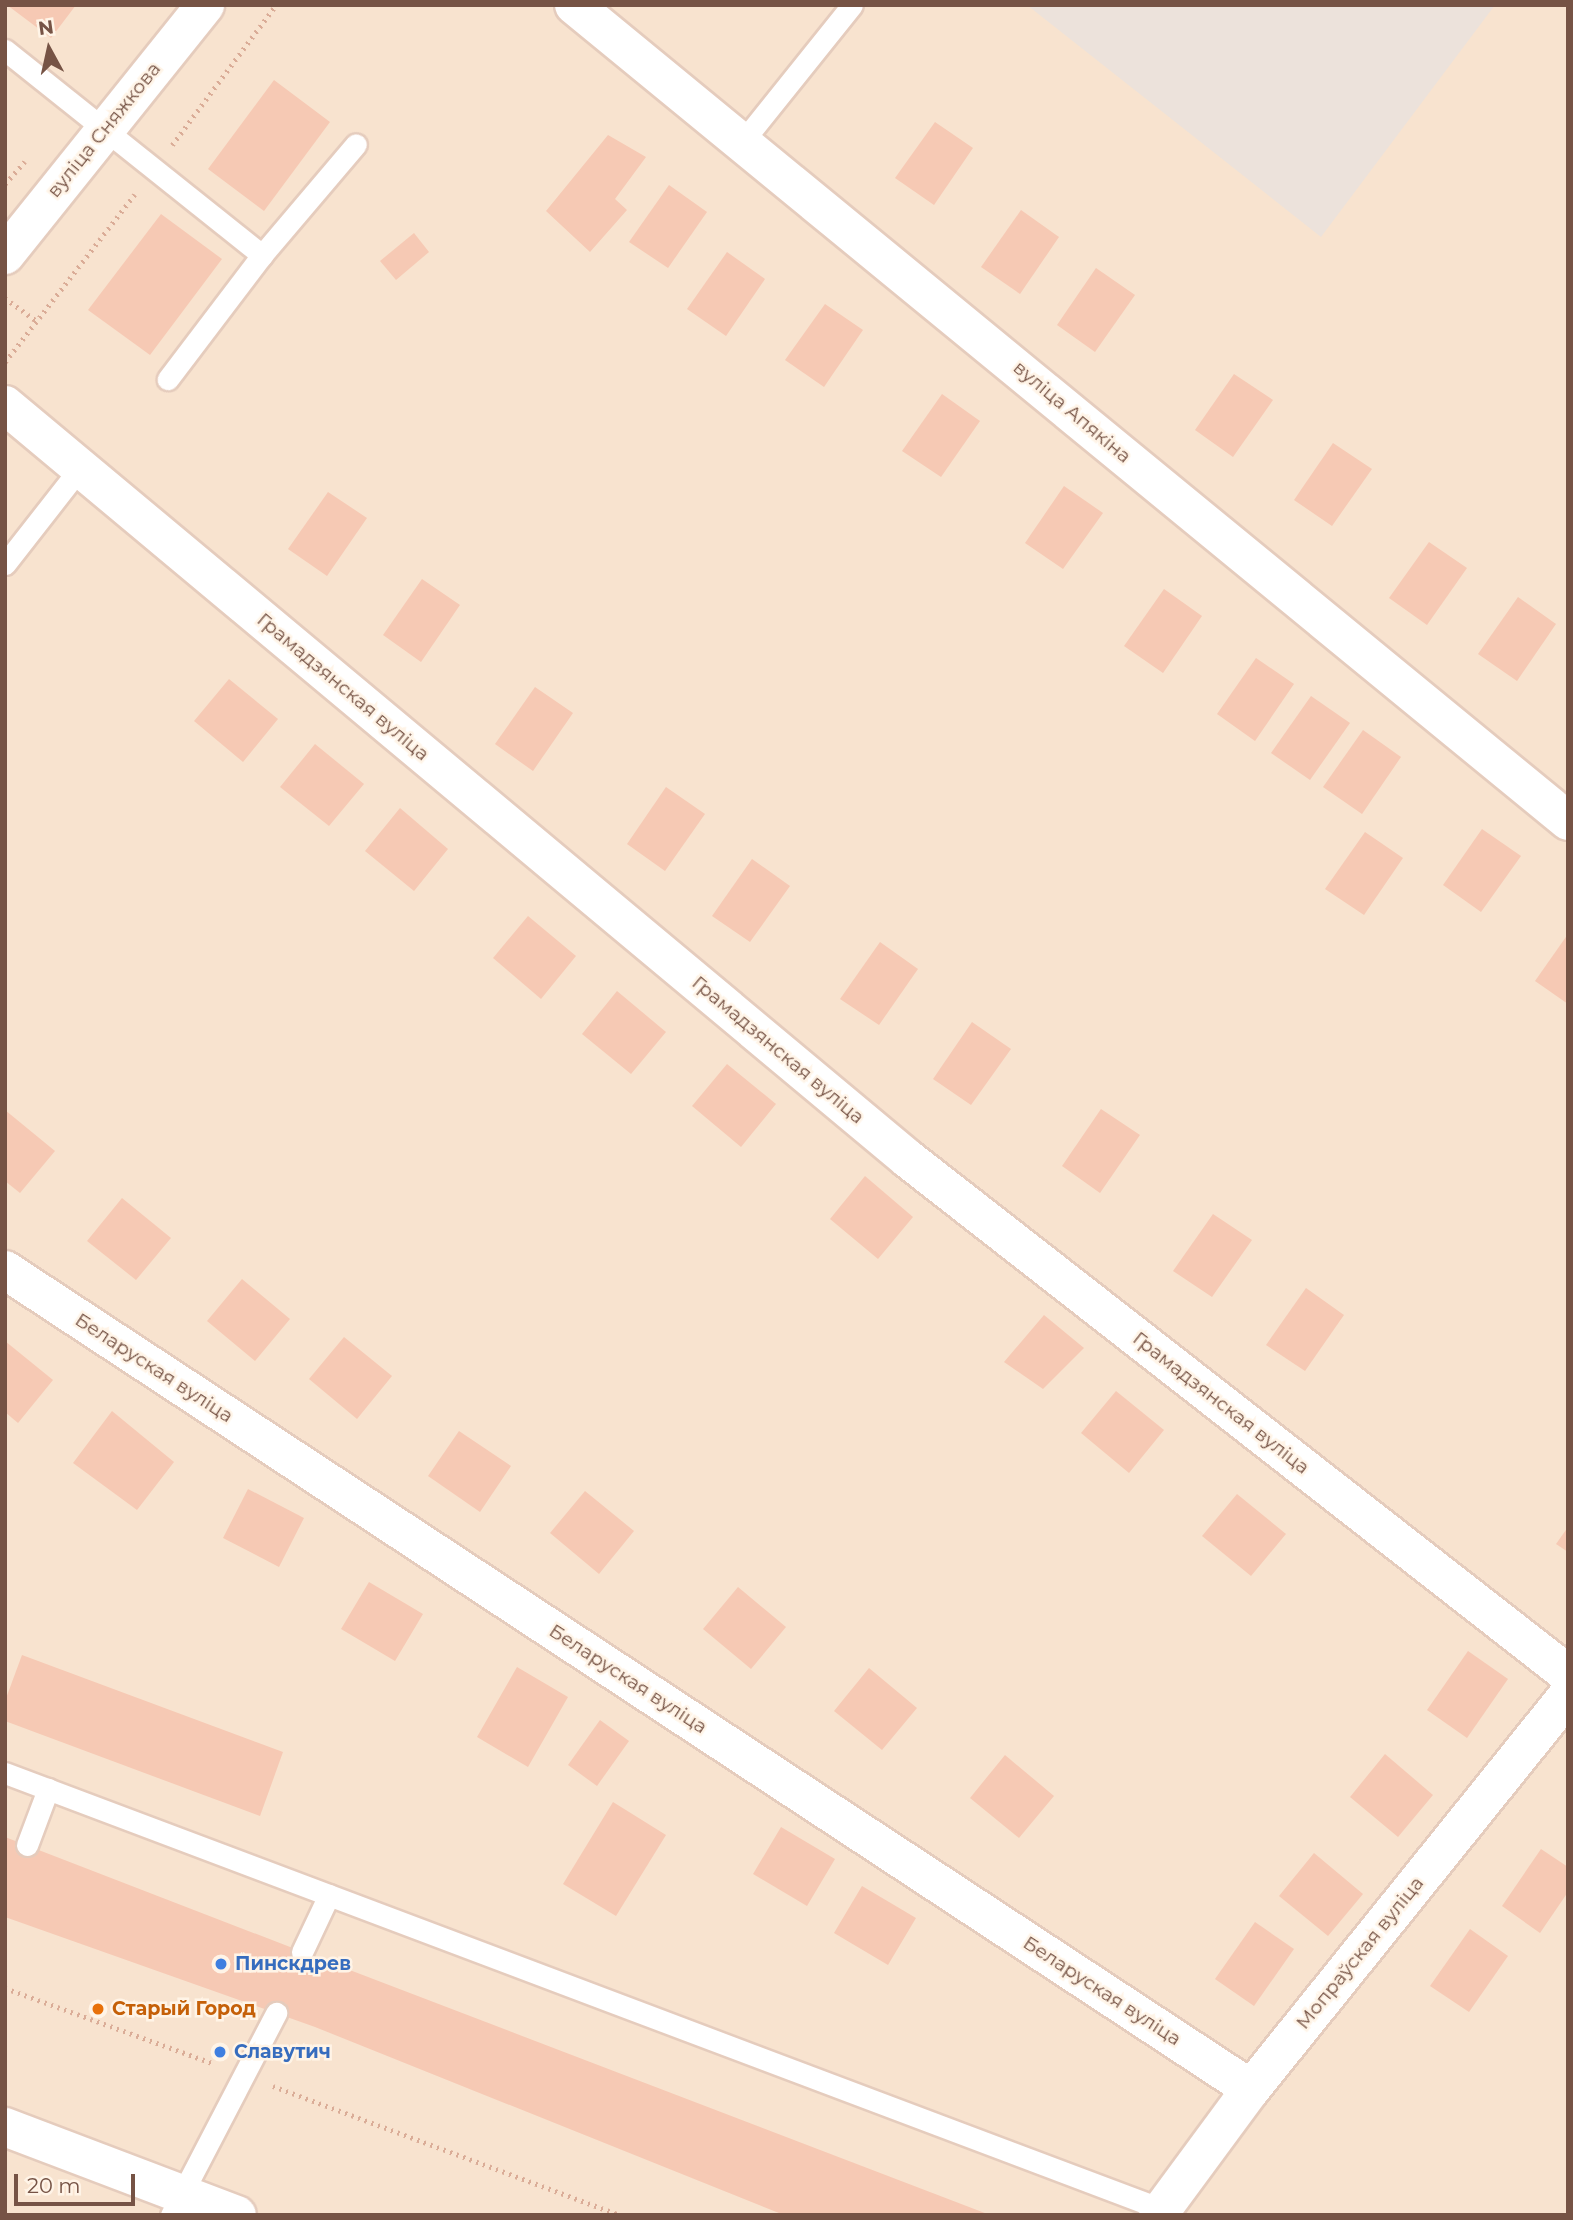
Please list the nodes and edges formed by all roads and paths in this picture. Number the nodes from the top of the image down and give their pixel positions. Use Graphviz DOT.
graph roads {
  1 [pos="205,5"];
  2 [pos="574,5"];
  3 [pos="852,5"];
  4 [pos="5,50"];
  5 [pos="102,130"];
  6 [pos="744,141"];
  7 [pos="356,144"];
  8 [pos="262,255"];
  9 [pos="5,256"];
  10 [pos="5,298"];
  11 [pos="37,321"];
  12 [pos="168,379"];
  13 [pos="5,405"];
  14 [pos="80,468"];
  15 [pos="5,564"];
  16 [pos="1568,821"];
  17 [pos="5,1270"];
  18 [pos="1568,1674"];
  19 [pos="1568,1695"];
  20 [pos="5,1773"];
  21 [pos="48,1789"];
  22 [pos="27,1846"];
  23 [pos="329,1895"];
  24 [pos="302,1952"];
  25 [pos="5,1988"];
  26 [pos="276,2013"];
  27 [pos="246,2076"];
  28 [pos="1251,2089"];
  29 [pos="5,2127"];
  30 [pos="175,2204"];
  31 [pos="1165,2213"];
  32 [pos="237,2215"];
  33 [pos="619,2215"];
  1 -- 5 [label="street, вуліца Сняжкова"];
  2 -- 6 [label="street, вуліца Апякіна"];
  3 -- 6 [label="lane"];
  4 -- 5 [label="lane"];
  5 -- 8 [label="lane"];
  5 -- 9 [label="street, вуліца Сняжкова"];
  6 -- 16 [label="street, вуліца Апякіна"];
  7 -- 8 [label="lane"];
  8 -- 12 [label="lane"];
  10 -- 11 [label="path"];
  13 -- 14 [label="street, Грамадзянская вуліца"];
  14 -- 15 [label="lane"];
  14 -- 18 [label="street, Грамадзянская вуліца"];
  17 -- 28 [label="street, Беларуская вуліца"];
  19 -- 28 [label="street, Мопраўская вуліца"];
  20 -- 21 [label="lane"];
  21 -- 22 [label="lane"];
  21 -- 23 [label="lane"];
  23 -- 24 [label="lane"];
  23 -- 31 [label="lane"];
  25 -- 27 [label="path"];
  26 -- 27 [label="lane"];
  27 -- 30 [label="lane"];
  27 -- 33 [label="path"];
  28 -- 31 [label="street, Мопраўская вуліца"];
  29 -- 30 [label="street"];
  30 -- 32 [label="street"];
}
